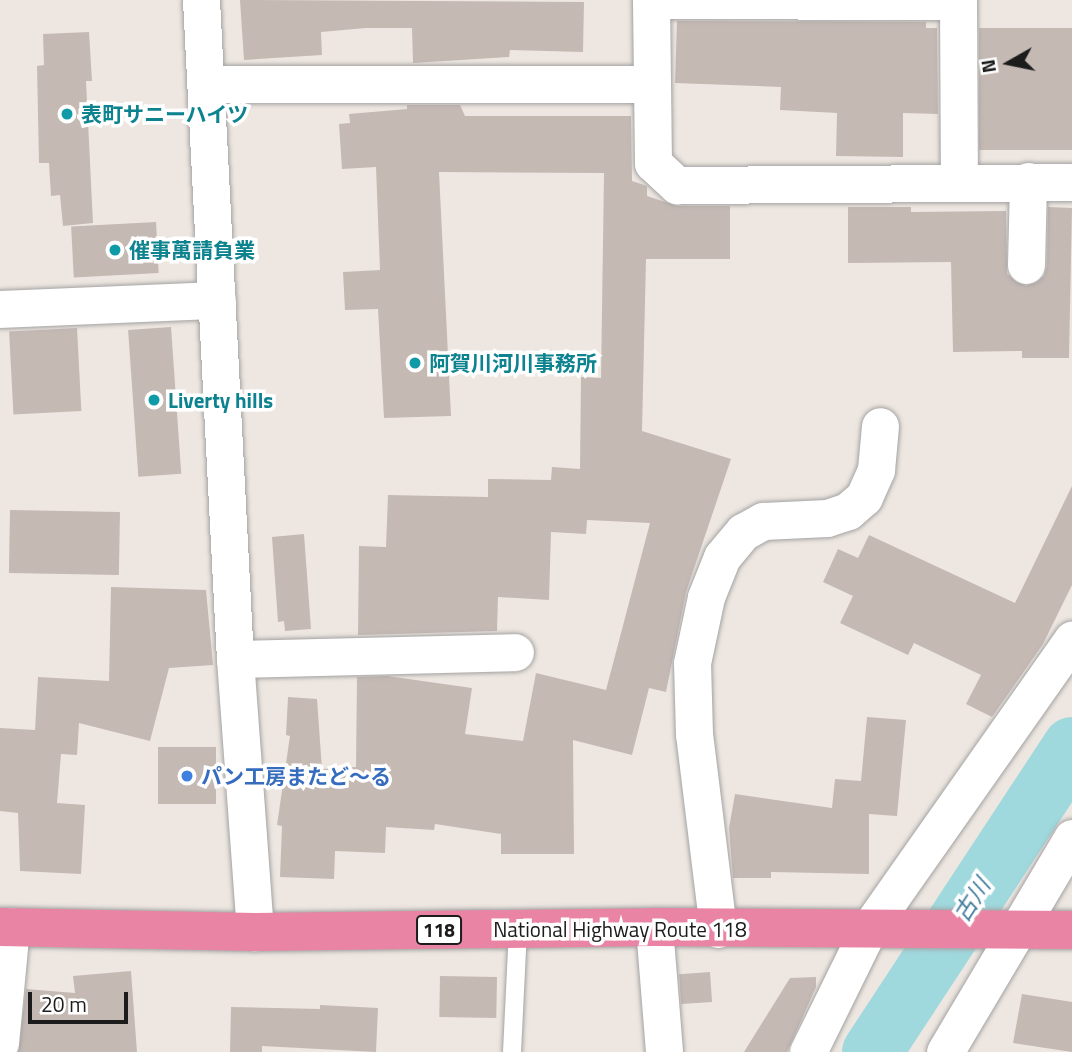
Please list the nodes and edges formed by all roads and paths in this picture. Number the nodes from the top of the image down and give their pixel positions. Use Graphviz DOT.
graph roads {
  1 [pos="201,0"];
  2 [pos="651,0"];
  3 [pos="958,1"];
  4 [pos="206,84"];
  5 [pos="651,84"];
  6 [pos="959,180"];
  7 [pos="1028,181"];
  8 [pos="1072,182"];
  9 [pos="1026,265"];
  10 [pos="217,300"];
  11 [pos="0,309"];
  12 [pos="880,426"];
  13 [pos="1072,640"];
  14 [pos="515,652"];
  15 [pos="235,659"];
  16 [pos="1072,838"];
  17 [pos="5,927"];
  18 [pos="654,927"];
  19 [pos="518,929"];
  20 [pos="718,929"];
  21 [pos="1012,929"];
  22 [pos="1072,929"];
  23 [pos="873,930"];
  24 [pos="255,932"];
  25 [pos="0,1043"];
  26 [pos="512,1052"];
  27 [pos="664,1052"];
  28 [pos="808,1052"];
  29 [pos="945,1052"];
  1 -- 4 [label="street"];
  2 -- 3 [label="street"];
  2 -- 5 [label="street"];
  3 -- 6 [label="street"];
  4 -- 5 [label="street"];
  4 -- 10 [label="street"];
  5 -- 6 [label="street"];
  6 -- 7 [label="street"];
  7 -- 8 [label="street"];
  7 -- 9 [label="street"];
  10 -- 11 [label="street"];
  10 -- 15 [label="street"];
  12 -- 20 [label="street"];
  13 -- 23 [label="street"];
  14 -- 15 [label="street"];
  15 -- 24 [label="street"];
  16 -- 21 [label="street"];
  17 -- 24 [label="highway, National Highway Route 118 / 118"];
  17 -- 25 [label="street"];
  18 -- 19 [label="highway, National Highway Route 118 / 118"];
  18 -- 20 [label="highway, National Highway Route 118 / 118"];
  18 -- 27 [label="street"];
  19 -- 24 [label="highway, National Highway Route 118 / 118"];
  19 -- 26 [label="lane"];
  20 -- 23 [label="highway, National Highway Route 118 / 118"];
  21 -- 22 [label="highway, National Highway Route 118 / 118"];
  21 -- 23 [label="highway, National Highway Route 118 / 118"];
  21 -- 29 [label="street"];
  23 -- 28 [label="street"];
}
